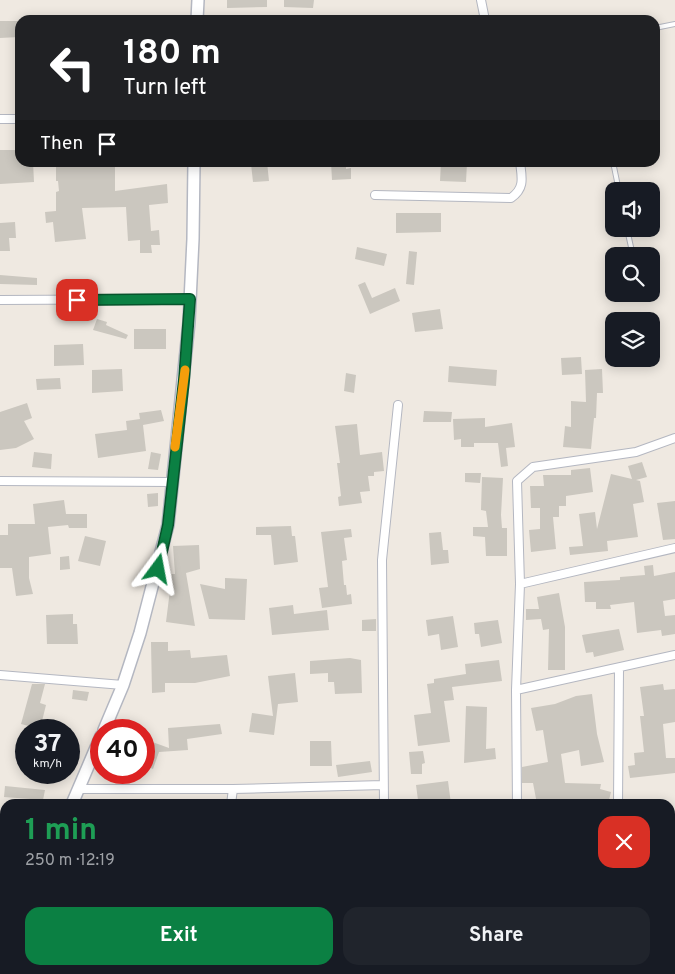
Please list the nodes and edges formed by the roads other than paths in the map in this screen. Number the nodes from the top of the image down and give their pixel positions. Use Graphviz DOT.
graph roads {
  1 [pos="198,0"];
  2 [pos="481,0"];
  3 [pos="197,15"];
  4 [pos="484,15"];
  5 [pos="675,24"];
  6 [pos="660,27"];
  7 [pos="0,120"];
  8 [pos="15,120"];
  9 [pos="194,167"];
  10 [pos="521,167"];
  11 [pos="614,167"];
  12 [pos="617,182"];
  13 [pos="375,196"];
  14 [pos="190,299"];
  15 [pos="0,300"];
  16 [pos="398,405"];
  17 [pos="675,438"];
  18 [pos="0,481"];
  19 [pos="172,482"];
  20 [pos="675,548"];
  21 [pos="520,584"];
  22 [pos="675,655"];
  23 [pos="619,668"];
  24 [pos="0,675"];
  25 [pos="123,685"];
  26 [pos="516,690"];
  27 [pos="109,719"];
  28 [pos="90,762"];
  29 [pos="383,785"];
  30 [pos="79,789"];
  31 [pos="233,789"];
  32 [pos="74,799"];
  33 [pos="232,799"];
  34 [pos="384,799"];
  35 [pos="517,799"];
  36 [pos="618,799"];
  1 -- 3 [label="street"];
  2 -- 4 [label="street"];
  5 -- 6 [label="lane"];
  7 -- 8 [label="street"];
  9 -- 14 [label="street"];
  10 -- 13 [label="street"];
  11 -- 12 [label="lane"];
  14 -- 15 [label="street"];
  14 -- 19 [label="street"];
  16 -- 29 [label="street"];
  17 -- 21 [label="street"];
  18 -- 19 [label="street"];
  19 -- 25 [label="street"];
  20 -- 21 [label="street"];
  21 -- 26 [label="street"];
  22 -- 23 [label="street"];
  23 -- 26 [label="street"];
  23 -- 36 [label="street"];
  24 -- 25 [label="street"];
  25 -- 27 [label="street"];
  26 -- 35 [label="street"];
  28 -- 30 [label="street"];
  29 -- 31 [label="street"];
  29 -- 34 [label="street"];
  30 -- 31 [label="street"];
  30 -- 32 [label="street"];
  31 -- 33 [label="street"];
}
